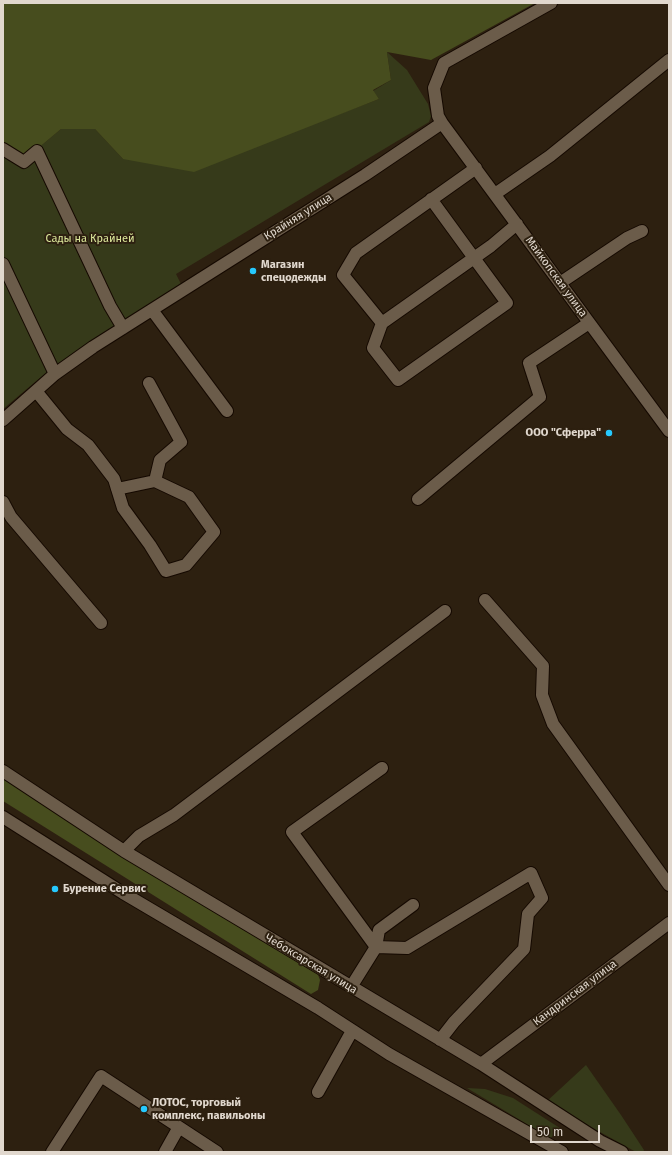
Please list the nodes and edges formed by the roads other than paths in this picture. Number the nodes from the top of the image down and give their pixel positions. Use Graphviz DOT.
graph roads {
  1 [pos="551,3"];
  2 [pos="669,60"];
  3 [pos="442,123"];
  4 [pos="3,149"];
  5 [pos="476,168"];
  6 [pos="495,194"];
  7 [pos="431,199"];
  8 [pos="517,224"];
  9 [pos="642,231"];
  10 [pos="474,258"];
  11 [pos="3,264"];
  12 [pos="560,283"];
  13 [pos="152,310"];
  14 [pos="382,323"];
  15 [pos="589,323"];
  16 [pos="123,328"];
  17 [pos="55,374"];
  18 [pos="148,383"];
  19 [pos="36,391"];
  20 [pos="227,411"];
  21 [pos="3,420"];
  22 [pos="669,431"];
  23 [pos="155,481"];
  24 [pos="117,489"];
  25 [pos="418,499"];
  26 [pos="3,502"];
  27 [pos="484,600"];
  28 [pos="445,611"];
  29 [pos="101,623"];
  30 [pos="382,768"];
  31 [pos="3,771"];
  32 [pos="3,817"];
  33 [pos="124,851"];
  34 [pos="669,885"];
  35 [pos="413,905"];
  36 [pos="669,923"];
  37 [pos="376,947"];
  38 [pos="351,987"];
  39 [pos="352,1031"];
  40 [pos="440,1040"];
  41 [pos="481,1064"];
  42 [pos="318,1092"];
  43 [pos="179,1127"];
  44 [pos="52,1152"];
  45 [pos="165,1152"];
  46 [pos="217,1152"];
  47 [pos="562,1152"];
  48 [pos="622,1152"];
  1 -- 3 [label="street"];
  2 -- 6 [label="street"];
  3 -- 5 [label="street, Майкопская улица"];
  3 -- 13 [label="street, Крайняя улица"];
  4 -- 16 [label="street"];
  5 -- 6 [label="street, Майкопская улица"];
  5 -- 7 [label="street"];
  6 -- 8 [label="street, Майкопская улица"];
  7 -- 10 [label="street"];
  7 -- 14 [label="street"];
  8 -- 10 [label="street"];
  8 -- 12 [label="street, Майкопская улица"];
  9 -- 12 [label="street"];
  10 -- 14 [label="street"];
  10 -- 14 [label="street"];
  11 -- 17 [label="street"];
  12 -- 15 [label="street, Майкопская улица"];
  13 -- 16 [label="street, Крайняя улица"];
  13 -- 20 [label="street"];
  15 -- 22 [label="street, Майкопская улица"];
  15 -- 25 [label="street"];
  16 -- 17 [label="street, Крайняя улица"];
  17 -- 19 [label="street, Крайняя улица"];
  18 -- 23 [label="street"];
  19 -- 21 [label="street, Крайняя улица"];
  19 -- 24 [label="street"];
  23 -- 24 [label="street"];
  23 -- 24 [label="street"];
  26 -- 29 [label="street"];
  27 -- 34 [label="street"];
  28 -- 33 [label="street"];
  30 -- 37 [label="street"];
  31 -- 33 [label="street, Чебоксарская улица"];
  32 -- 39 [label="street"];
  33 -- 38 [label="street, Чебоксарская улица"];
  35 -- 37 [label="street"];
  36 -- 41 [label="street, Кандринская улица"];
  37 -- 38 [label="street"];
  37 -- 40 [label="street"];
  38 -- 40 [label="street, Чебоксарская улица"];
  39 -- 42 [label="street"];
  39 -- 47 [label="street"];
  40 -- 41 [label="street, Чебоксарская улица"];
  41 -- 48 [label="street, Чебоксарская улица"];
  43 -- 44 [label="street"];
  43 -- 45 [label="street"];
  43 -- 46 [label="street"];
}
